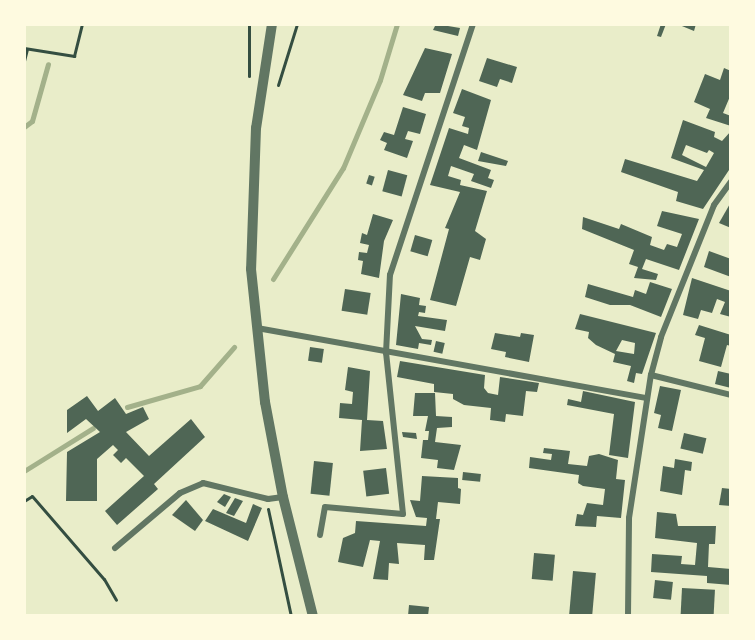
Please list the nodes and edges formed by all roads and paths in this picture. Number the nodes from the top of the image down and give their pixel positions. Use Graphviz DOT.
graph roads {
  1 [pos="82,24"];
  2 [pos="272,24"];
  3 [pos="297,24"];
  4 [pos="473,24"];
  5 [pos="26,48"];
  6 [pos="24,61"];
  7 [pos="274,95"];
  8 [pos="731,182"];
  9 [pos="257,328"];
  10 [pos="386,353"];
  11 [pos="651,375"];
  12 [pos="731,395"];
  13 [pos="647,398"];
  14 [pos="283,497"];
  15 [pos="24,501"];
  16 [pos="320,536"];
  17 [pos="115,548"];
  18 [pos="116,600"];
  19 [pos="313,616"];
  20 [pos="628,616"];
  1 -- 5 [label="path"];
  2 -- 9 [label="street"];
  3 -- 7 [label="path"];
  4 -- 10 [label="street"];
  5 -- 6 [label="path"];
  8 -- 11 [label="street"];
  9 -- 10 [label="street"];
  9 -- 14 [label="street"];
  10 -- 13 [label="street"];
  10 -- 16 [label="street"];
  11 -- 12 [label="street"];
  11 -- 13 [label="street"];
  13 -- 20 [label="street"];
  14 -- 17 [label="street"];
  14 -- 19 [label="street"];
  15 -- 18 [label="path"];
}
